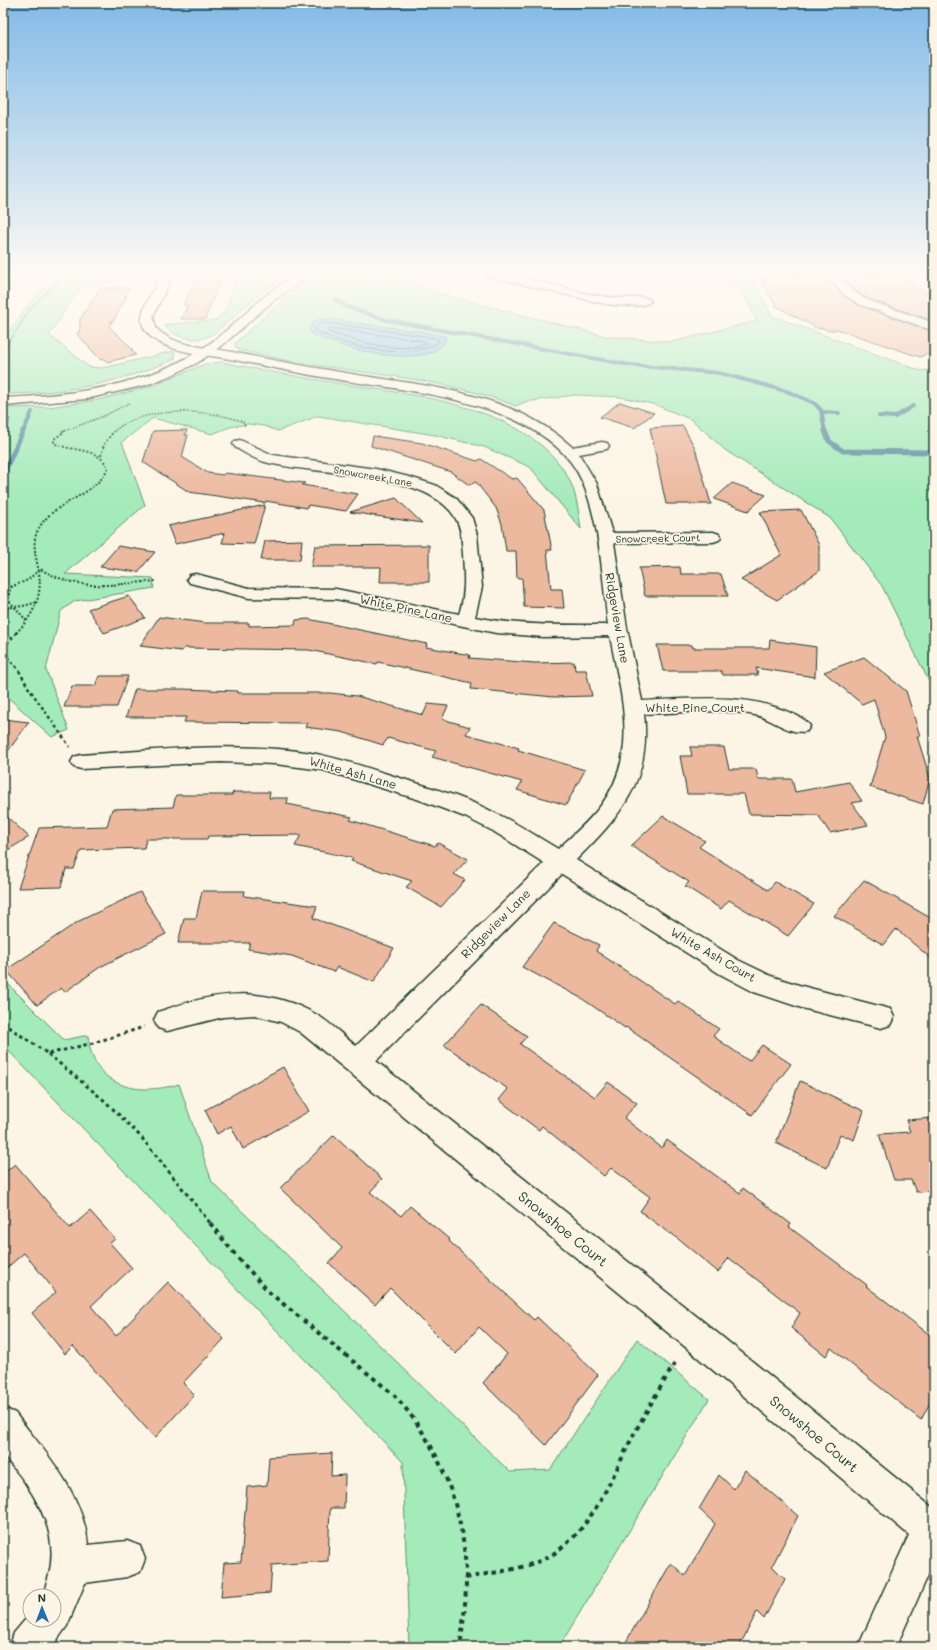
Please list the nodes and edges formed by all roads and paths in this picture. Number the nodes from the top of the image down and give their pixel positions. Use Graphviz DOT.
graph roads {
  1 [pos="208,351"];
  2 [pos="133,401"];
  3 [pos="3,402"];
  4 [pos="11,416"];
  5 [pos="245,426"];
  6 [pos="3,439"];
  7 [pos="240,444"];
  8 [pos="602,446"];
  9 [pos="569,452"];
  10 [pos="101,456"];
  11 [pos="712,537"];
  12 [pos="604,538"];
  13 [pos="40,569"];
  14 [pos="196,579"];
  15 [pos="157,581"];
  16 [pos="13,586"];
  17 [pos="3,590"];
  18 [pos="38,602"];
  19 [pos="10,606"];
  20 [pos="3,608"];
  21 [pos="27,621"];
  22 [pos="465,621"];
  23 [pos="618,630"];
  24 [pos="7,643"];
  25 [pos="3,644"];
  26 [pos="3,648"];
  27 [pos="3,653"];
  28 [pos="633,708"];
  29 [pos="800,726"];
  30 [pos="81,762"];
  31 [pos="559,861"];
  32 [pos="881,1017"];
  33 [pos="167,1020"];
  34 [pos="3,1023"];
  35 [pos="48,1054"];
  36 [pos="357,1062"];
  37 [pos="675,1363"];
  38 [pos="3,1425"];
  39 [pos="933,1531"];
  40 [pos="127,1559"];
  41 [pos="70,1566"];
  42 [pos="466,1578"];
  43 [pos="62,1598"];
  44 [pos="43,1628"];
  45 [pos="28,1647"];
  46 [pos="460,1647"];
  47 [pos="877,1647"];
  1 -- 3 [label="street"];
  1 -- 9 [label="street, Ridgeview Lane"];
  2 -- 10 [label="path"];
  4 -- 6 [label="path"];
  5 -- 10 [label="path"];
  7 -- 22 [label="street, Snowcreek Lane"];
  8 -- 9 [label="street"];
  9 -- 12 [label="street, Ridgeview Lane"];
  10 -- 13 [label="path"];
  11 -- 12 [label="street, Snowcreek Court"];
  12 -- 23 [label="street, Ridgeview Lane"];
  13 -- 15 [label="path"];
  13 -- 16 [label="path"];
  13 -- 18 [label="path"];
  14 -- 22 [label="street, White Pine Lane"];
  16 -- 17 [label="path"];
  16 -- 19 [label="path"];
  18 -- 19 [label="path"];
  18 -- 21 [label="path"];
  19 -- 20 [label="path"];
  19 -- 21 [label="path"];
  21 -- 24 [label="path"];
  22 -- 23 [label="street, White Pine Lane"];
  23 -- 28 [label="street, Ridgeview Lane"];
  24 -- 25 [label="path"];
  24 -- 26 [label="path"];
  27 -- 30 [label="path"];
  28 -- 29 [label="street, White Pine Court"];
  28 -- 31 [label="street, Ridgeview Lane"];
  30 -- 31 [label="street, White Ash Lane"];
  31 -- 32 [label="street, White Ash Court"];
  31 -- 36 [label="street, Ridgeview Lane"];
  33 -- 35 [label="path"];
  33 -- 36 [label="street, Snowshoe Court"];
  34 -- 35 [label="path"];
  35 -- 42 [label="path"];
  36 -- 39 [label="street, Snowshoe Court"];
  37 -- 42 [label="path"];
  38 -- 41 [label="street"];
  39 -- 47 [label="street"];
  40 -- 41 [label="street"];
  41 -- 43 [label="street"];
  42 -- 46 [label="path"];
  44 -- 45 [label="street"];
}
